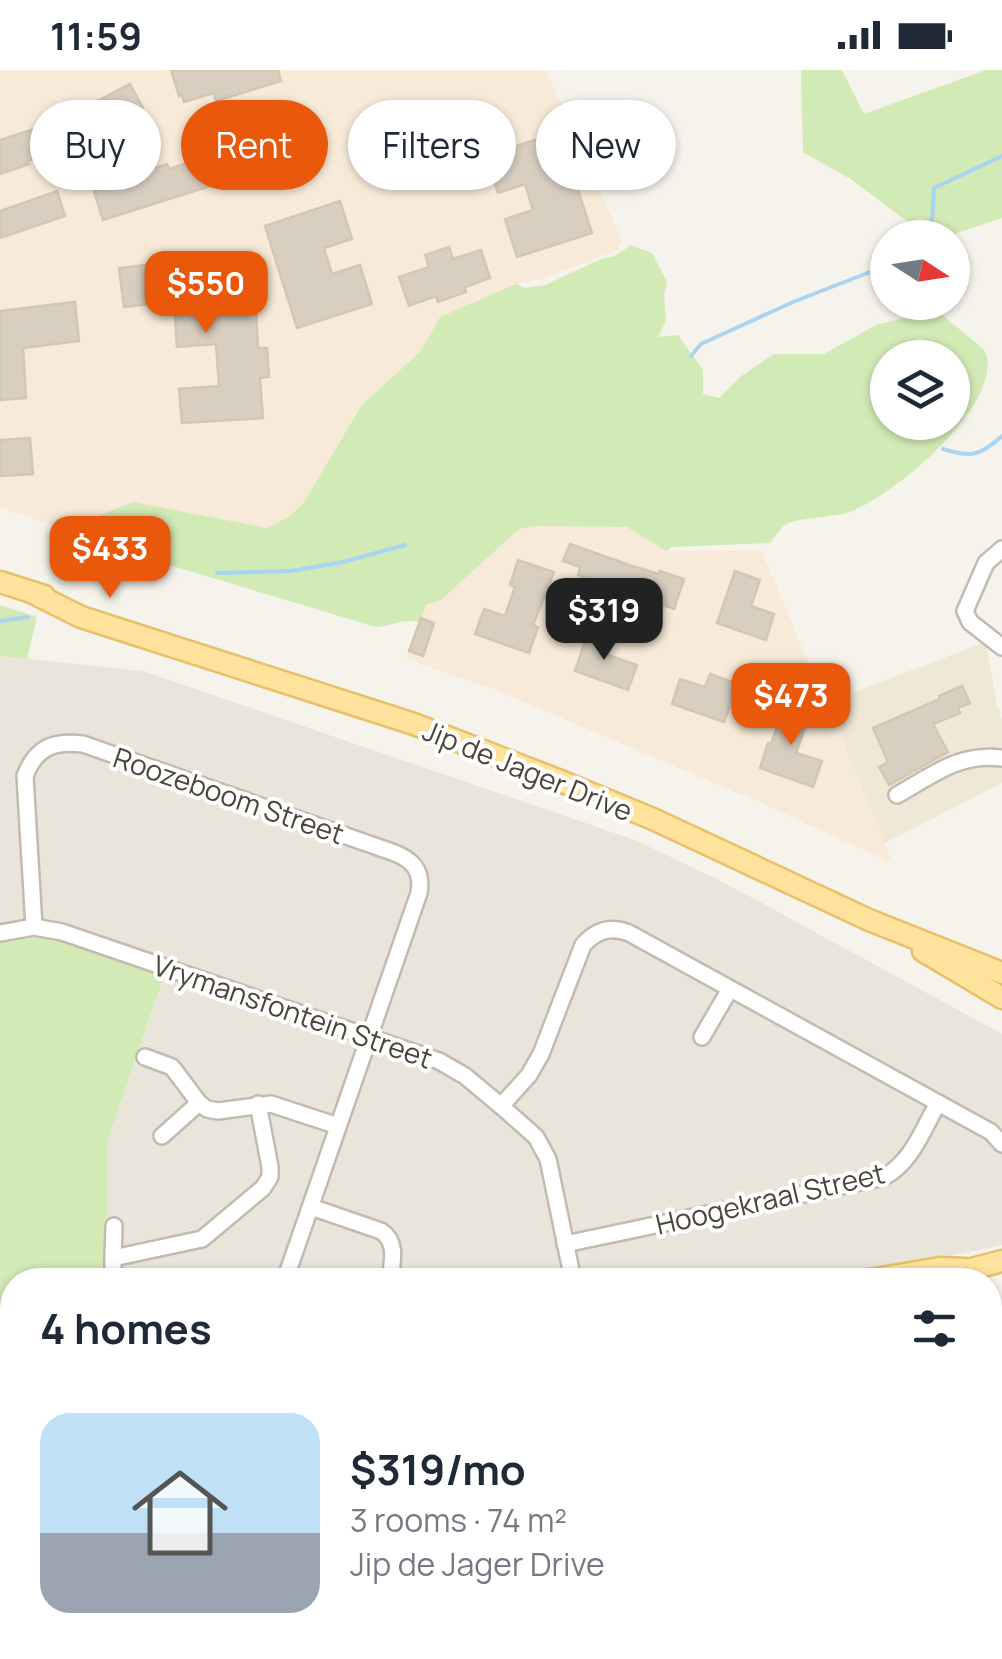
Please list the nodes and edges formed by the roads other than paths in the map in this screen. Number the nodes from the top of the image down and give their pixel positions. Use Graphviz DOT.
graph roads {
  1 [pos="1002,550"];
  2 [pos="0,582"];
  3 [pos="1002,647"];
  4 [pos="1002,758"];
  5 [pos="897,795"];
  6 [pos="869,920"];
  7 [pos="34,927"];
  8 [pos="0,933"];
  9 [pos="1002,973"];
  10 [pos="730,989"];
  11 [pos="1002,998"];
  12 [pos="369,1036"];
  13 [pos="702,1037"];
  14 [pos="145,1057"];
  15 [pos="938,1102"];
  16 [pos="199,1103"];
  17 [pos="258,1104"];
  18 [pos="501,1106"];
  19 [pos="338,1126"];
  20 [pos="162,1136"];
  21 [pos="1002,1144"];
  22 [pos="310,1206"];
  23 [pos="114,1226"];
  24 [pos="566,1244"];
  25 [pos="114,1258"];
  26 [pos="1002,1261"];
  27 [pos="114,1268"];
  28 [pos="289,1268"];
  29 [pos="391,1268"];
  30 [pos="571,1268"];
  31 [pos="973,1268"];
  1 -- 3 [label="street"];
  2 -- 6 [label="main road, Jip de Jager Drive"];
  4 -- 5 [label="street"];
  6 -- 9 [label="main road, Jip de Jager Drive"];
  6 -- 11 [label="main road, Jip de Jager Drive"];
  7 -- 8 [label="street, Vrymansfontein Street"];
  7 -- 12 [label="street, Vrymansfontein Street"];
  7 -- 12 [label="street, Roozeboom Street"];
  10 -- 13 [label="street"];
  10 -- 15 [label="street"];
  10 -- 18 [label="street"];
  12 -- 18 [label="street, Vrymansfontein Street"];
  12 -- 19 [label="street"];
  14 -- 16 [label="street"];
  15 -- 21 [label="street"];
  15 -- 24 [label="street, Hoogekraal Street"];
  16 -- 17 [label="street"];
  16 -- 20 [label="street"];
  17 -- 19 [label="street"];
  17 -- 25 [label="street"];
  18 -- 24 [label="street, Vrymansfontein Street"];
  19 -- 22 [label="street"];
  22 -- 28 [label="street"];
  22 -- 29 [label="street"];
  23 -- 25 [label="street"];
  24 -- 30 [label="street, Vrymansfontein Street"];
  25 -- 27 [label="street"];
  26 -- 31 [label="main road"];
}
